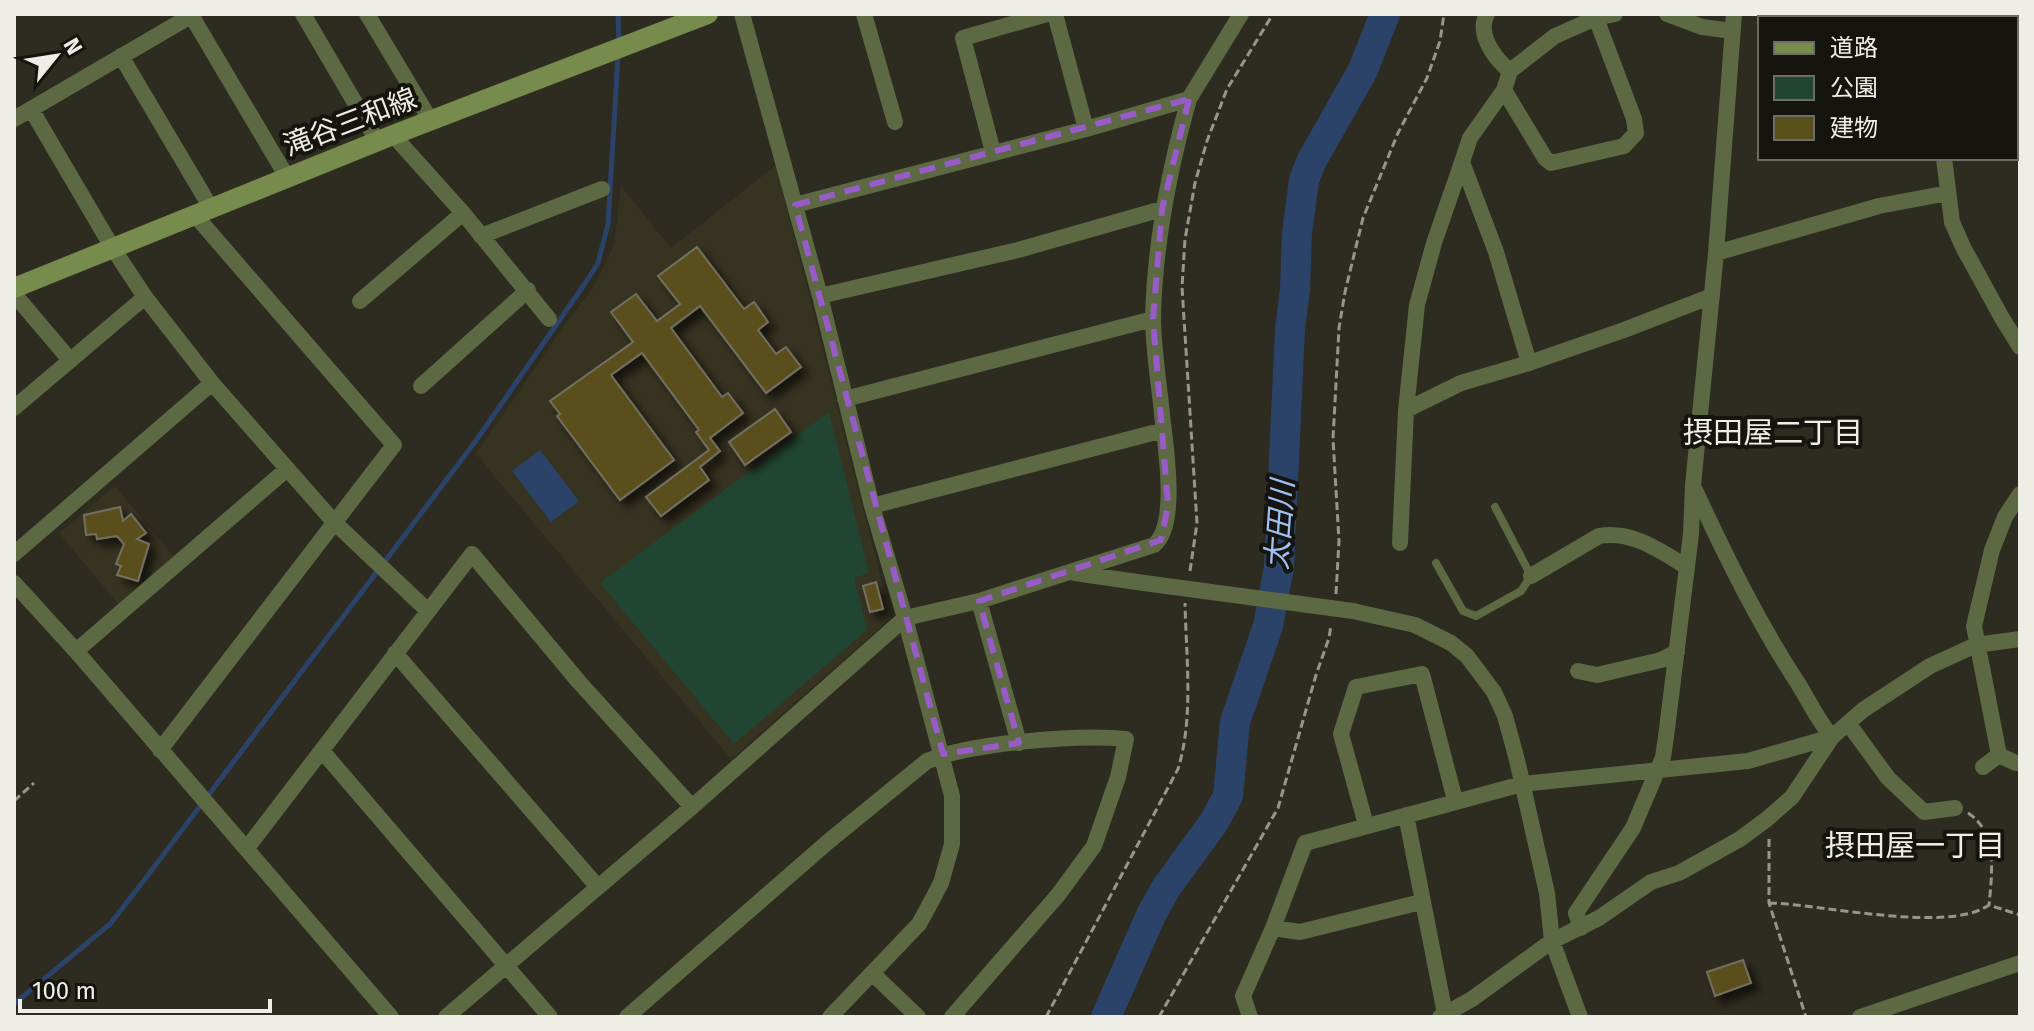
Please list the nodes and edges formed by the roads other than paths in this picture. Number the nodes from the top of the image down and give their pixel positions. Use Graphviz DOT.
graph roads {
  1 [pos="303,14"];
  2 [pos="367,14"];
  3 [pos="708,14"];
  4 [pos="742,14"];
  5 [pos="864,14"];
  6 [pos="1047,14"];
  7 [pos="1055,14"];
  8 [pos="1241,14"];
  9 [pos="1487,14"];
  10 [pos="1615,14"];
  11 [pos="1667,14"];
  12 [pos="192,15"];
  13 [pos="1596,18"];
  14 [pos="1734,22"];
  15 [pos="121,56"];
  16 [pos="1510,71"];
  17 [pos="1504,90"];
  18 [pos="1189,99"];
  19 [pos="31,109"];
  20 [pos="14,119"];
  21 [pos="431,121"];
  22 [pos="895,122"];
  23 [pos="1086,129"];
  24 [pos="385,138"];
  25 [pos="993,152"];
  26 [pos="1944,160"];
  27 [pos="1462,162"];
  28 [pos="287,177"];
  29 [pos="602,189"];
  30 [pos="1948,193"];
  31 [pos="795,205"];
  32 [pos="1162,209"];
  33 [pos="202,211"];
  34 [pos="463,213"];
  35 [pos="481,236"];
  36 [pos="112,247"];
  37 [pos="1716,253"];
  38 [pos="528,290"];
  39 [pos="14,291"];
  40 [pos="820,296"];
  41 [pos="1712,296"];
  42 [pos="145,297"];
  43 [pos="360,301"];
  44 [pos="549,319"];
  45 [pos="1153,319"];
  46 [pos="2020,347"];
  47 [pos="70,360"];
  48 [pos="1529,363"];
  49 [pos="212,383"];
  50 [pos="421,386"];
  51 [pos="845,399"];
  52 [pos="14,408"];
  53 [pos="1406,410"];
  54 [pos="1164,430"];
  55 [pos="287,469"];
  56 [pos="1693,485"];
  57 [pos="2020,494"];
  58 [pos="872,506"];
  59 [pos="1495,507"];
  60 [pos="334,522"];
  61 [pos="1400,543"];
  62 [pos="14,554"];
  63 [pos="1436,563"];
  64 [pos="1687,567"];
  65 [pos="1069,572"];
  66 [pos="1531,576"];
  67 [pos="14,583"];
  68 [pos="979,601"];
  69 [pos="427,610"];
  70 [pos="905,618"];
  71 [pos="2020,639"];
  72 [pos="1976,645"];
  73 [pos="76,651"];
  74 [pos="1677,652"];
  75 [pos="395,653"];
  76 [pos="1578,671"];
  77 [pos="1848,723"];
  78 [pos="1832,737"];
  79 [pos="1019,743"];
  80 [pos="160,750"];
  81 [pos="323,752"];
  82 [pos="943,754"];
  83 [pos="1999,755"];
  84 [pos="2016,763"];
  85 [pos="1983,767"];
  86 [pos="1655,771"];
  87 [pos="1522,784"];
  88 [pos="1455,800"];
  89 [pos="692,807"];
  90 [pos="1955,808"];
  91 [pos="1406,815"];
  92 [pos="1366,825"];
  93 [pos="247,848"];
  94 [pos="597,886"];
  95 [pos="1421,902"];
  96 [pos="1273,928"];
  97 [pos="1581,928"];
  98 [pos="1552,941"];
  99 [pos="2020,963"];
  100 [pos="506,965"];
  101 [pos="872,973"];
  102 [pos="1442,1016"];
  103 [pos="391,1017"];
  104 [pos="446,1017"];
  105 [pos="550,1017"];
  106 [pos="627,1017"];
  107 [pos="830,1017"];
  108 [pos="918,1017"];
  109 [pos="952,1017"];
  110 [pos="1250,1017"];
  111 [pos="1580,1017"];
  112 [pos="1860,1017"];
  1 -- 24 [label="street"];
  2 -- 21 [label="street"];
  3 -- 21 [label="main road, 滝谷三和線"];
  4 -- 31 [label="street"];
  5 -- 22 [label="street"];
  6 -- 25 [label="street"];
  7 -- 23 [label="street"];
  8 -- 18 [label="street"];
  9 -- 16 [label="street"];
  10 -- 13 [label="street"];
  11 -- 14 [label="street"];
  12 -- 15 [label="street"];
  12 -- 28 [label="street"];
  13 -- 16 [label="street"];
  13 -- 17 [label="street"];
  14 -- 37 [label="street"];
  15 -- 19 [label="street"];
  15 -- 33 [label="street"];
  16 -- 17 [label="street"];
  17 -- 27 [label="street"];
  18 -- 23 [label="street"];
  18 -- 32 [label="street"];
  19 -- 20 [label="street"];
  19 -- 36 [label="street"];
  21 -- 24 [label="main road, 滝谷三和線"];
  23 -- 25 [label="street"];
  24 -- 28 [label="main road, 滝谷三和線"];
  24 -- 34 [label="street"];
  25 -- 31 [label="street"];
  26 -- 30 [label="street"];
  27 -- 48 [label="street"];
  27 -- 53 [label="street"];
  28 -- 33 [label="main road, 滝谷三和線"];
  29 -- 35 [label="street"];
  30 -- 37 [label="street"];
  30 -- 46 [label="street"];
  31 -- 40 [label="street"];
  32 -- 40 [label="street"];
  32 -- 45 [label="street"];
  33 -- 36 [label="main road, 滝谷三和線"];
  33 -- 60 [label="street"];
  34 -- 35 [label="street"];
  34 -- 43 [label="street"];
  35 -- 38 [label="street"];
  36 -- 39 [label="main road, 滝谷三和線"];
  36 -- 42 [label="street"];
  37 -- 41 [label="street"];
  38 -- 44 [label="street"];
  38 -- 50 [label="street"];
  39 -- 47 [label="street"];
  40 -- 51 [label="street"];
  41 -- 48 [label="street"];
  41 -- 56 [label="street"];
  42 -- 47 [label="street"];
  42 -- 49 [label="street"];
  45 -- 51 [label="street"];
  45 -- 54 [label="street"];
  47 -- 52 [label="street"];
  48 -- 53 [label="street"];
  49 -- 55 [label="street"];
  49 -- 62 [label="street"];
  51 -- 58 [label="street"];
  53 -- 61 [label="street"];
  54 -- 58 [label="street"];
  54 -- 65 [label="street"];
  55 -- 60 [label="street"];
  55 -- 73 [label="street"];
  56 -- 64 [label="street"];
  56 -- 78 [label="street"];
  57 -- 72 [label="street"];
  58 -- 70 [label="street"];
  59 -- 66 [label="lane"];
  60 -- 69 [label="street"];
  60 -- 80 [label="street"];
  63 -- 66 [label="lane"];
  64 -- 66 [label="street"];
  64 -- 74 [label="street"];
  65 -- 68 [label="street"];
  65 -- 87 [label="street, bridge"];
  67 -- 73 [label="street"];
  68 -- 70 [label="street"];
  68 -- 79 [label="street"];
  69 -- 75 [label="street"];
  69 -- 89 [label="street"];
  70 -- 82 [label="street"];
  70 -- 89 [label="street"];
  71 -- 72 [label="street"];
  72 -- 77 [label="street"];
  72 -- 83 [label="street"];
  73 -- 80 [label="street"];
  74 -- 76 [label="street"];
  74 -- 86 [label="street"];
  75 -- 81 [label="street"];
  75 -- 94 [label="street"];
  77 -- 78 [label="street"];
  77 -- 90 [label="street"];
  78 -- 86 [label="street"];
  78 -- 97 [label="street"];
  79 -- 82 [label="street"];
  79 -- 109 [label="street"];
  80 -- 93 [label="street"];
  81 -- 93 [label="street"];
  81 -- 100 [label="street"];
  82 -- 101 [label="street"];
  82 -- 106 [label="street"];
  83 -- 84 [label="street"];
  83 -- 85 [label="street"];
  86 -- 87 [label="street"];
  86 -- 97 [label="street"];
  87 -- 88 [label="street"];
  87 -- 98 [label="street"];
  88 -- 91 [label="street"];
  88 -- 92 [label="street"];
  89 -- 94 [label="street"];
  91 -- 92 [label="street"];
  91 -- 95 [label="street"];
  92 -- 96 [label="street"];
  93 -- 103 [label="street"];
  94 -- 100 [label="street"];
  95 -- 96 [label="street"];
  95 -- 102 [label="street"];
  96 -- 110 [label="street"];
  97 -- 98 [label="street"];
  98 -- 102 [label="street"];
  98 -- 111 [label="street"];
  99 -- 112 [label="street"];
  100 -- 104 [label="street"];
  100 -- 105 [label="street"];
  101 -- 107 [label="street"];
  101 -- 108 [label="street"];
}
